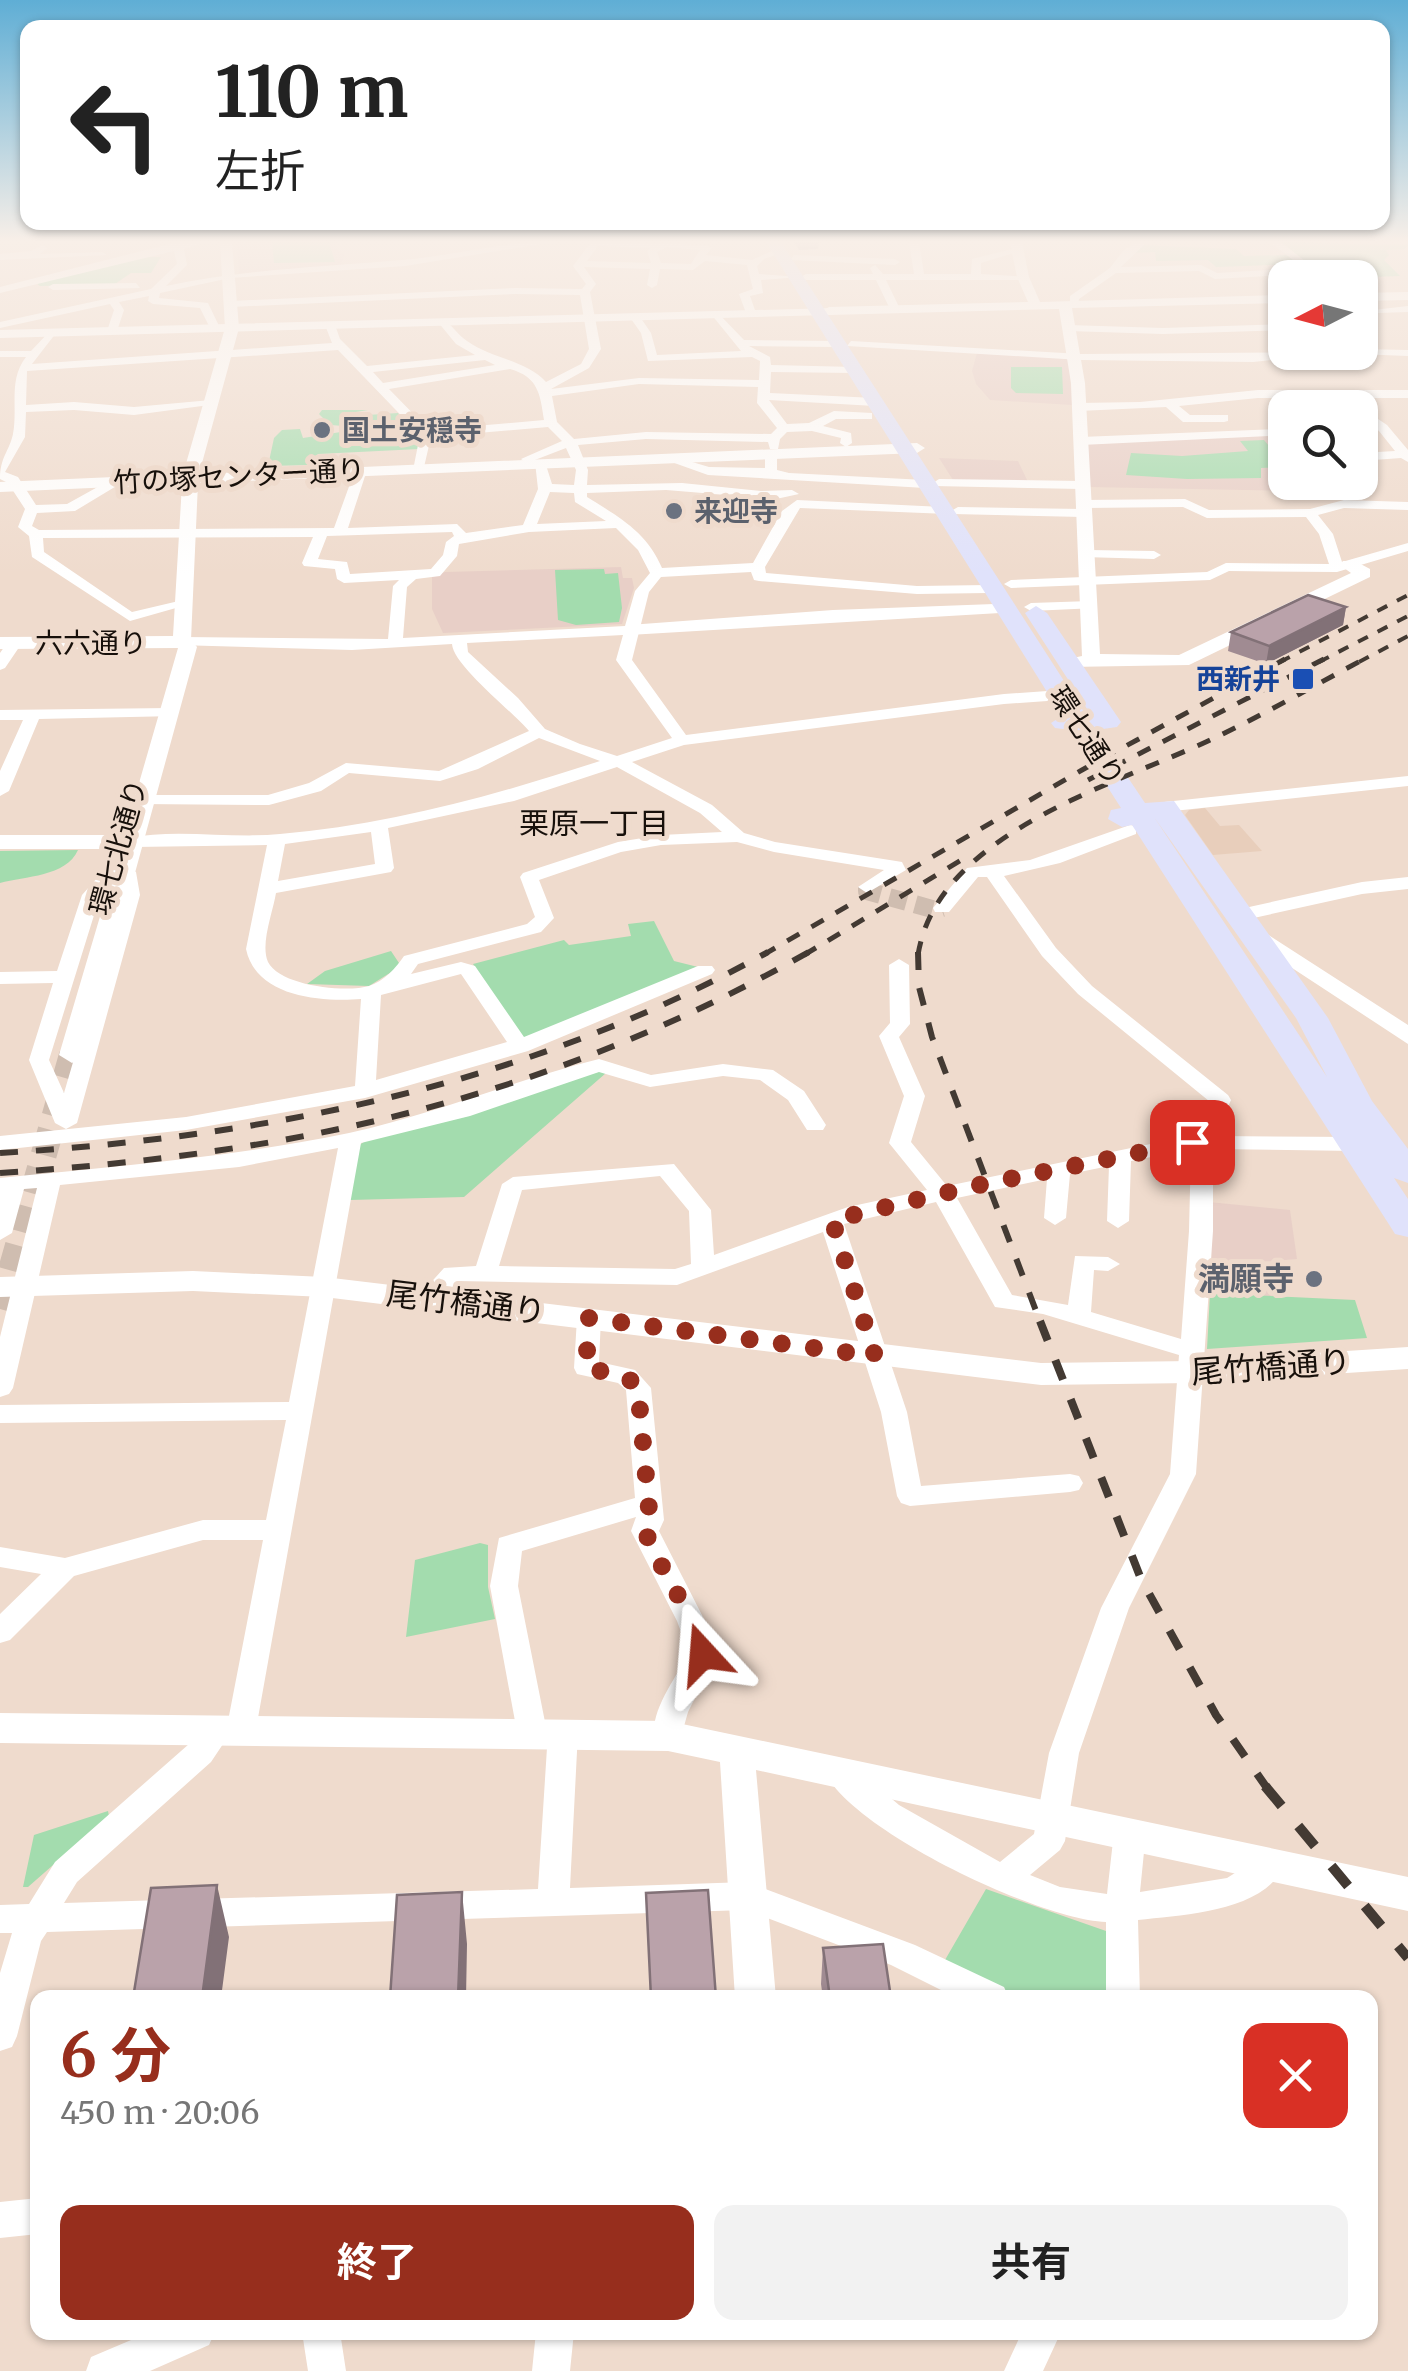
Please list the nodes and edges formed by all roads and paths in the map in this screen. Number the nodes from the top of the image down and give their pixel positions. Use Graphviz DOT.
graph roads {
  1 [pos="19,353"];
  2 [pos="225,353"];
  3 [pos="231,353"];
  4 [pos="346,353"];
  5 [pos="481,353"];
  6 [pos="593,353"];
  7 [pos="651,353"];
  8 [pos="847,353"];
  9 [pos="850,353"];
  10 [pos="1010,353"];
  11 [pos="1073,353"];
  12 [pos="35,354"];
  13 [pos="752,354"];
  14 [pos="487,356"];
  15 [pos="1074,356"];
  16 [pos="1268,358"];
  17 [pos="510,366"];
  18 [pos="24,368"];
  19 [pos="766,368"];
  20 [pos="363,370"];
  21 [pos="854,370"];
  22 [pos="1331,370"];
  23 [pos="1339,382"];
  24 [pos="380,387"];
  25 [pos="546,390"];
  26 [pos="763,390"];
  27 [pos="1344,390"];
  28 [pos="1408,394"];
  29 [pos="1215,397"];
  30 [pos="1168,402"];
  31 [pos="210,404"];
  32 [pos="19,407"];
  33 [pos="1078,407"];
  34 [pos="1,410"];
  35 [pos="879,410"];
  36 [pos="1224,418"];
  37 [pos="551,423"];
  38 [pos="1378,424"];
  39 [pos="812,427"];
  40 [pos="784,428"];
  41 [pos="1268,432"];
  42 [pos="426,434"];
  43 [pos="1237,435"];
  44 [pos="846,442"];
  45 [pos="1080,442"];
  46 [pos="908,444"];
  47 [pos="5,450"];
  48 [pos="732,452"];
  49 [pos="772,453"];
  50 [pos="575,454"];
  51 [pos="1405,454"];
  52 [pos="1378,456"];
  53 [pos="672,460"];
  54 [pos="534,462"];
  55 [pos="418,467"];
  56 [pos="361,470"];
  57 [pos="0,472"];
  58 [pos="190,478"];
  59 [pos="803,479"];
  60 [pos="117,482"];
  61 [pos="932,483"];
  62 [pos="1016,484"];
  63 [pos="1081,485"];
  64 [pos="9,487"];
  65 [pos="548,488"];
  66 [pos="579,491"];
  67 [pos="795,499"];
  68 [pos="1408,506"];
  69 [pos="32,509"];
  70 [pos="1083,509"];
  71 [pos="951,511"];
  72 [pos="1024,512"];
  73 [pos="1310,513"];
  74 [pos="623,524"];
  75 [pos="528,528"];
  76 [pos="25,530"];
  77 [pos="323,530"];
  78 [pos="340,530"];
  79 [pos="185,533"];
  80 [pos="461,538"];
  81 [pos="1408,547"];
  82 [pos="1088,554"];
  83 [pos="1154,554"];
  84 [pos="758,567"];
  85 [pos="1343,567"];
  86 [pos="657,573"];
  87 [pos="409,578"];
  88 [pos="1090,578"];
  89 [pos="996,588"];
  90 [pos="183,604"];
  91 [pos="1090,605"];
  92 [pos="1028,621"];
  93 [pos="628,630"];
  94 [pos="459,638"];
  95 [pos="182,642"];
  96 [pos="395,642"];
  97 [pos="7,643"];
  98 [pos="1082,661"];
  99 [pos="0,665"];
  100 [pos="1089,693"];
  101 [pos="1047,696"];
  102 [pos="164,713"];
  103 [pos="0,714"];
  104 [pos="33,714"];
  105 [pos="539,732"];
  106 [pos="682,740"];
  107 [pos="622,762"];
  108 [pos="6,765"];
  109 [pos="1408,781"];
  110 [pos="0,792"];
  111 [pos="146,800"];
  112 [pos="1164,807"];
  113 [pos="379,826"];
  114 [pos="1130,830"];
  115 [pos="738,837"];
  116 [pos="277,840"];
  117 [pos="0,842"];
  118 [pos="127,842"];
  119 [pos="119,872"];
  120 [pos="993,873"];
  121 [pos="1408,883"];
  122 [pos="867,887"];
  123 [pos="268,889"];
  124 [pos="942,908"];
  125 [pos="1245,923"];
  126 [pos="899,966"];
  127 [pos="705,970"];
  128 [pos="65,977"];
  129 [pos="0,978"];
  130 [pos="375,990"];
  131 [pos="1408,1036"];
  132 [pos="521,1046"];
  133 [pos="64,1055"];
  134 [pos="364,1092"];
  135 [pos="816,1125"];
  136 [pos="65,1131"];
  137 [pos="351,1140"];
  138 [pos="1202,1141"];
  139 [pos="1378,1141"];
  140 [pos="0,1143"];
  141 [pos="1120,1156"];
  142 [pos="1059,1168"];
  143 [pos="50,1182"];
  144 [pos="7,1185"];
  145 [pos="942,1193"];
  146 [pos="1054,1218"];
  147 [pos="832,1220"];
  148 [pos="1118,1221"];
  149 [pos="1408,1226"];
  150 [pos="0,1233"];
  151 [pos="1108,1264"];
  152 [pos="704,1266"];
  153 [pos="485,1274"];
  154 [pos="11,1287"];
  155 [pos="324,1287"];
  156 [pos="429,1298"];
  157 [pos="1080,1316"];
  158 [pos="589,1318"];
  159 [pos="875,1356"];
  160 [pos="1408,1358"];
  161 [pos="1192,1361"];
  162 [pos="0,1388"];
  163 [pos="300,1411"];
  164 [pos="0,1414"];
  165 [pos="1070,1483"];
  166 [pos="648,1504"];
  167 [pos="278,1530"];
  168 [pos="0,1557"];
  169 [pos="66,1568"];
  170 [pos="0,1632"];
  171 [pos="0,1728"];
  172 [pos="229,1729"];
  173 [pos="548,1732"];
  174 [pos="668,1736"];
  175 [pos="741,1751"];
  176 [pos="840,1773"];
  177 [pos="1056,1816"];
  178 [pos="1130,1832"];
  179 [pos="1270,1864"];
  180 [pos="1004,1878"];
  181 [pos="1408,1894"];
  182 [pos="747,1896"];
  183 [pos="553,1902"];
  184 [pos="1122,1907"];
  185 [pos="36,1917"];
  186 [pos="0,1919"];
  187 [pos="755,1990"];
  188 [pos="975,1990"];
  189 [pos="1123,1990"];
  190 [pos="0,2036"];
  191 [pos="30,2217"];
  192 [pos="0,2220"];
  193 [pos="177,2340"];
  194 [pos="322,2340"];
  195 [pos="555,2340"];
  196 [pos="1038,2340"];
  197 [pos="104,2371"];
  198 [pos="327,2371"];
  199 [pos="552,2371"];
  200 [pos="1023,2371"];
  1 -- 12 [label="street"];
  2 -- 3 [label="street"];
  2 -- 18 [label="street"];
  2 -- 31 [label="street, 環七北通り"];
  4 -- 20 [label="street"];
  5 -- 14 [label="street"];
  6 -- 25 [label="street"];
  7 -- 13 [label="street"];
  8 -- 21 [label="main road"];
  9 -- 46 [label="main road"];
  10 -- 15 [label="street"];
  11 -- 15 [label="street"];
  12 -- 18 [label="street"];
  13 -- 19 [label="street"];
  14 -- 17 [label="street"];
  14 -- 20 [label="street"];
  15 -- 16 [label="street"];
  15 -- 33 [label="street"];
  17 -- 24 [label="street"];
  17 -- 25 [label="street"];
  18 -- 32 [label="street"];
  19 -- 21 [label="street"];
  19 -- 26 [label="street"];
  20 -- 24 [label="street"];
  21 -- 35 [label="main road"];
  22 -- 23 [label="street"];
  23 -- 27 [label="street"];
  23 -- 28 [label="street"];
  23 -- 29 [label="street"];
  24 -- 42 [label="street"];
  25 -- 26 [label="street"];
  25 -- 37 [label="street"];
  26 -- 35 [label="street"];
  26 -- 40 [label="street"];
  29 -- 30 [label="street"];
  29 -- 36 [label="street"];
  30 -- 33 [label="street"];
  30 -- 36 [label="street"];
  31 -- 32 [label="street"];
  31 -- 58 [label="street, 環七北通り"];
  32 -- 34 [label="street"];
  32 -- 47 [label="street"];
  33 -- 45 [label="street"];
  35 -- 39 [label="street"];
  35 -- 46 [label="main road"];
  36 -- 43 [label="street"];
  37 -- 42 [label="street"];
  37 -- 50 [label="street"];
  38 -- 51 [label="street"];
  39 -- 40 [label="street"];
  39 -- 44 [label="street"];
  40 -- 49 [label="street"];
  41 -- 43 [label="street"];
  42 -- 55 [label="street"];
  43 -- 45 [label="street"];
  44 -- 46 [label="street, 竹の塚センター通り"];
  44 -- 49 [label="street, 竹の塚センター通り"];
  45 -- 63 [label="street"];
  46 -- 49 [label="street, 竹の塚センター通り"];
  46 -- 61 [label="main road"];
  47 -- 57 [label="street"];
  48 -- 49 [label="street, 竹の塚センター通り"];
  48 -- 50 [label="street, 竹の塚センター通り"];
  48 -- 53 [label="street, 竹の塚センター通り"];
  49 -- 50 [label="street"];
  49 -- 53 [label="street"];
  49 -- 59 [label="street"];
  50 -- 53 [label="street, 竹の塚センター通り"];
  50 -- 54 [label="street, 竹の塚センター通り"];
  50 -- 66 [label="street"];
  51 -- 52 [label="street"];
  54 -- 55 [label="street, 竹の塚センター通り"];
  54 -- 65 [label="street"];
  55 -- 56 [label="street, 竹の塚センター通り"];
  56 -- 58 [label="street, 竹の塚センター通り"];
  56 -- 78 [label="street"];
  57 -- 64 [label="street"];
  58 -- 60 [label="street, 竹の塚センター通り"];
  58 -- 79 [label="street, 環七北通り"];
  59 -- 61 [label="street"];
  59 -- 67 [label="street"];
  60 -- 64 [label="street, 竹の塚センター通り"];
  60 -- 69 [label="street"];
  61 -- 62 [label="street"];
  61 -- 71 [label="main road"];
  62 -- 63 [label="street"];
  62 -- 72 [label="street"];
  63 -- 70 [label="street"];
  64 -- 69 [label="street"];
  65 -- 66 [label="street"];
  65 -- 75 [label="street"];
  66 -- 67 [label="street"];
  66 -- 74 [label="street"];
  67 -- 71 [label="street"];
  67 -- 84 [label="street"];
  68 -- 73 [label="street"];
  69 -- 76 [label="street"];
  70 -- 72 [label="street"];
  70 -- 73 [label="street"];
  70 -- 82 [label="street"];
  71 -- 72 [label="street"];
  71 -- 89 [label="main road"];
  73 -- 85 [label="street"];
  74 -- 75 [label="street"];
  74 -- 86 [label="street"];
  75 -- 80 [label="street"];
  76 -- 79 [label="street"];
  76 -- 90 [label="street"];
  77 -- 78 [label="street"];
  77 -- 79 [label="street"];
  77 -- 87 [label="street"];
  78 -- 80 [label="street"];
  79 -- 90 [label="street, 環七北通り"];
  80 -- 87 [label="street"];
  81 -- 85 [label="street"];
  82 -- 83 [label="street"];
  82 -- 88 [label="street"];
  84 -- 86 [label="street"];
  84 -- 89 [label="street"];
  85 -- 88 [label="street"];
  85 -- 98 [label="street"];
  86 -- 93 [label="street"];
  87 -- 96 [label="street"];
  88 -- 89 [label="street"];
  88 -- 91 [label="street"];
  89 -- 92 [label="main road"];
  89 -- 93 [label="street"];
  89 -- 101 [label="main road"];
  90 -- 95 [label="street, 環七北通り"];
  91 -- 92 [label="street"];
  91 -- 98 [label="street"];
  92 -- 98 [label="main road"];
  92 -- 139 [label="main road, 環七通り"];
  93 -- 94 [label="street"];
  93 -- 106 [label="street"];
  94 -- 96 [label="street"];
  94 -- 105 [label="street"];
  95 -- 96 [label="street"];
  95 -- 97 [label="street, 六六通り"];
  95 -- 102 [label="street, 環七北通り"];
  97 -- 99 [label="street"];
  98 -- 100 [label="main road"];
  100 -- 101 [label="street"];
  100 -- 101 [label="main road"];
  101 -- 106 [label="street"];
  102 -- 104 [label="street"];
  102 -- 111 [label="street, 環七北通り"];
  102 -- 118 [label="street, 環七北通り"];
  103 -- 104 [label="street"];
  104 -- 108 [label="street"];
  105 -- 107 [label="street"];
  105 -- 111 [label="street"];
  106 -- 107 [label="street"];
  107 -- 113 [label="street"];
  107 -- 115 [label="street"];
  108 -- 110 [label="street"];
  109 -- 112 [label="street"];
  111 -- 118 [label="street, 環七北通り"];
  112 -- 114 [label="main road"];
  112 -- 125 [label="main road"];
  113 -- 116 [label="street"];
  113 -- 123 [label="street"];
  114 -- 120 [label="street"];
  114 -- 139 [label="main road"];
  115 -- 122 [label="street"];
  115 -- 130 [label="street"];
  116 -- 118 [label="street"];
  116 -- 123 [label="street"];
  117 -- 118 [label="street"];
  118 -- 119 [label="street, 環七北通り"];
  119 -- 128 [label="street"];
  119 -- 133 [label="street, 環七北通り"];
  119 -- 136 [label="street"];
  120 -- 124 [label="street"];
  120 -- 138 [label="street"];
  121 -- 125 [label="street"];
  123 -- 130 [label="street"];
  125 -- 131 [label="street"];
  125 -- 139 [label="main road"];
  126 -- 145 [label="street"];
  127 -- 132 [label="street"];
  128 -- 129 [label="street"];
  128 -- 136 [label="street"];
  130 -- 132 [label="street"];
  130 -- 134 [label="street"];
  132 -- 134 [label="street"];
  134 -- 136 [label="street"];
  135 -- 137 [label="street"];
  136 -- 140 [label="street"];
  137 -- 143 [label="street"];
  137 -- 155 [label="street"];
  138 -- 139 [label="street"];
  138 -- 141 [label="street"];
  138 -- 161 [label="street"];
  139 -- 149 [label="main road, 環七通り"];
  141 -- 142 [label="street"];
  141 -- 148 [label="street"];
  142 -- 145 [label="street"];
  142 -- 146 [label="street"];
  143 -- 144 [label="street"];
  143 -- 154 [label="street"];
  144 -- 150 [label="street"];
  145 -- 147 [label="street"];
  145 -- 157 [label="street"];
  147 -- 152 [label="street"];
  147 -- 159 [label="street"];
  151 -- 157 [label="street"];
  152 -- 153 [label="street"];
  152 -- 153 [label="street"];
  153 -- 156 [label="street"];
  154 -- 155 [label="main road, 尾竹橋通り"];
  154 -- 162 [label="street"];
  155 -- 156 [label="main road, 尾竹橋通り"];
  155 -- 163 [label="street"];
  156 -- 158 [label="main road, 尾竹橋通り"];
  157 -- 161 [label="street"];
  158 -- 159 [label="main road, 尾竹橋通り"];
  158 -- 166 [label="street"];
  159 -- 161 [label="main road, 尾竹橋通り"];
  159 -- 165 [label="street"];
  160 -- 161 [label="main road, 尾竹橋通り"];
  161 -- 177 [label="street"];
  163 -- 164 [label="street"];
  163 -- 167 [label="street"];
  166 -- 173 [label="street"];
  166 -- 174 [label="street"];
  167 -- 169 [label="street"];
  167 -- 172 [label="street"];
  168 -- 169 [label="street"];
  169 -- 170 [label="street"];
  171 -- 172 [label="street"];
  172 -- 173 [label="street"];
  172 -- 185 [label="street"];
  173 -- 174 [label="street"];
  173 -- 183 [label="street"];
  174 -- 175 [label="street"];
  175 -- 176 [label="street"];
  175 -- 182 [label="street"];
  176 -- 177 [label="street"];
  176 -- 180 [label="street"];
  177 -- 178 [label="street"];
  177 -- 180 [label="street"];
  178 -- 179 [label="street"];
  178 -- 184 [label="street"];
  179 -- 181 [label="street"];
  179 -- 184 [label="street"];
  180 -- 184 [label="street"];
  182 -- 183 [label="street"];
  182 -- 187 [label="street"];
  182 -- 188 [label="street"];
  183 -- 185 [label="street"];
  184 -- 189 [label="street"];
  185 -- 186 [label="street"];
  185 -- 190 [label="street"];
  191 -- 192 [label="street"];
  193 -- 197 [label="street"];
  194 -- 198 [label="street"];
  195 -- 199 [label="street"];
  196 -- 200 [label="street"];
}
